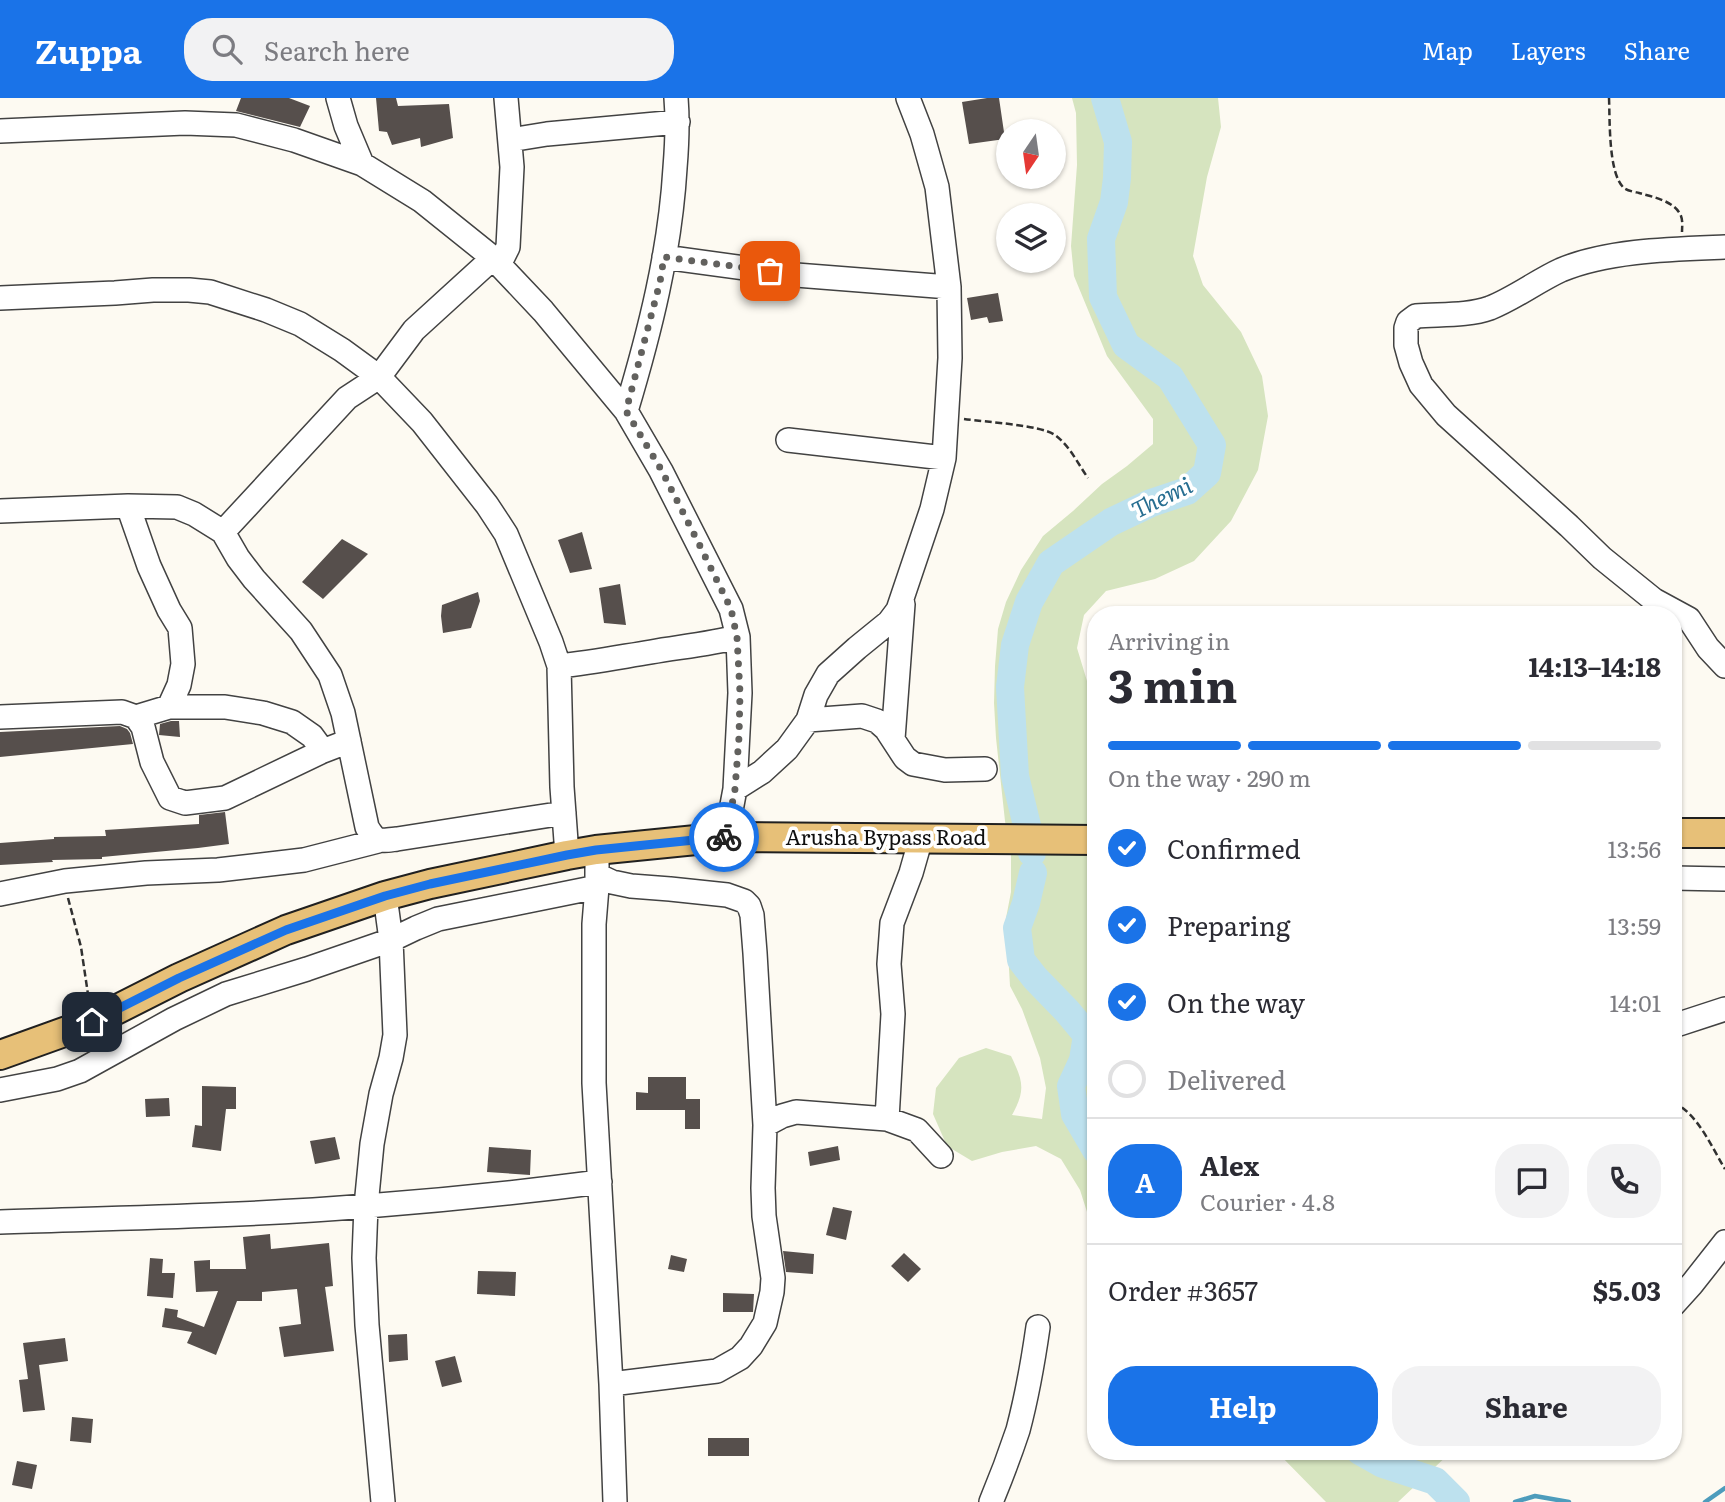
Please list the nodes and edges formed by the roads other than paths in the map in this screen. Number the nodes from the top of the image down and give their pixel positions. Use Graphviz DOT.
graph roads {
  1 [pos="338,98"];
  2 [pos="506,98"];
  3 [pos="676,98"];
  4 [pos="908,98"];
  5 [pos="678,122"];
  6 [pos="0,131"];
  7 [pos="510,140"];
  8 [pos="362,164"];
  9 [pos="1725,247"];
  10 [pos="664,257"];
  11 [pos="493,258"];
  12 [pos="949,287"];
  13 [pos="0,299"];
  14 [pos="379,377"];
  15 [pos="626,411"];
  16 [pos="788,440"];
  17 [pos="944,458"];
  18 [pos="128,506"];
  19 [pos="0,512"];
  20 [pos="223,532"];
  21 [pos="903,594"];
  22 [pos="1665,606"];
  23 [pos="1682,615"];
  24 [pos="737,637"];
  25 [pos="559,666"];
  26 [pos="1725,666"];
  27 [pos="169,707"];
  28 [pos="0,717"];
  29 [pos="136,717"];
  30 [pos="808,720"];
  31 [pos="893,739"];
  32 [pos="349,741"];
  33 [pos="323,751"];
  34 [pos="985,769"];
  35 [pos="735,789"];
  36 [pos="564,813"];
  37 [pos="1725,833"];
  38 [pos="1682,834"];
  39 [pos="726,837"];
  40 [pos="921,838"];
  41 [pos="1087,840"];
  42 [pos="378,841"];
  43 [pos="567,855"];
  44 [pos="597,871"];
  45 [pos="1682,878"];
  46 [pos="1725,879"];
  47 [pos="0,894"];
  48 [pos="385,896"];
  49 [pos="391,940"];
  50 [pos="1725,1009"];
  51 [pos="1682,1023"];
  52 [pos="0,1055"];
  53 [pos="0,1090"];
  54 [pos="887,1119"];
  55 [pos="765,1125"];
  56 [pos="941,1156"];
  57 [pos="600,1182"];
  58 [pos="366,1206"];
  59 [pos="0,1222"];
  60 [pos="1725,1242"];
  61 [pos="1682,1295"];
  62 [pos="1038,1327"];
  63 [pos="611,1384"];
  64 [pos="383,1502"];
  65 [pos="615,1502"];
  66 [pos="991,1502"];
  1 -- 8 [label="street"];
  2 -- 7 [label="street"];
  3 -- 5 [label="street"];
  4 -- 12 [label="street"];
  5 -- 7 [label="street"];
  5 -- 10 [label="street"];
  6 -- 8 [label="street"];
  7 -- 11 [label="street"];
  8 -- 11 [label="street"];
  9 -- 22 [label="street"];
  10 -- 12 [label="street"];
  10 -- 15 [label="street"];
  11 -- 14 [label="street"];
  11 -- 15 [label="street"];
  12 -- 17 [label="street"];
  13 -- 14 [label="street"];
  14 -- 20 [label="street"];
  14 -- 25 [label="street"];
  15 -- 24 [label="street"];
  16 -- 17 [label="street"];
  17 -- 21 [label="street"];
  18 -- 19 [label="street"];
  18 -- 20 [label="street"];
  18 -- 27 [label="street"];
  20 -- 32 [label="street"];
  21 -- 30 [label="street"];
  21 -- 31 [label="street"];
  23 -- 26 [label="street"];
  24 -- 25 [label="street"];
  24 -- 35 [label="street"];
  25 -- 36 [label="street"];
  27 -- 29 [label="street"];
  27 -- 33 [label="street"];
  28 -- 29 [label="street"];
  29 -- 33 [label="street"];
  30 -- 31 [label="street"];
  30 -- 35 [label="street"];
  31 -- 34 [label="street"];
  32 -- 33 [label="street"];
  32 -- 42 [label="street"];
  35 -- 39 [label="street"];
  36 -- 42 [label="street"];
  36 -- 43 [label="street"];
  37 -- 38 [label="main road"];
  39 -- 40 [label="main road, Arusha Bypass Road"];
  39 -- 44 [label="main road, Arusha Bypass Road"];
  40 -- 41 [label="main road, Arusha Bypass Road"];
  40 -- 54 [label="street"];
  42 -- 47 [label="street"];
  43 -- 44 [label="main road, Arusha Bypass Road"];
  43 -- 48 [label="main road, Arusha Bypass Road"];
  44 -- 49 [label="street"];
  44 -- 55 [label="street"];
  44 -- 57 [label="street"];
  45 -- 46 [label="street"];
  48 -- 49 [label="street"];
  48 -- 52 [label="main road, Arusha Bypass Road"];
  49 -- 53 [label="street"];
  49 -- 58 [label="street"];
  50 -- 51 [label="street"];
  54 -- 55 [label="street"];
  54 -- 56 [label="street"];
  55 -- 63 [label="street"];
  57 -- 58 [label="street"];
  57 -- 63 [label="street"];
  58 -- 59 [label="street"];
  58 -- 64 [label="street"];
  60 -- 61 [label="street"];
  62 -- 66 [label="street"];
  63 -- 65 [label="street"];
}
